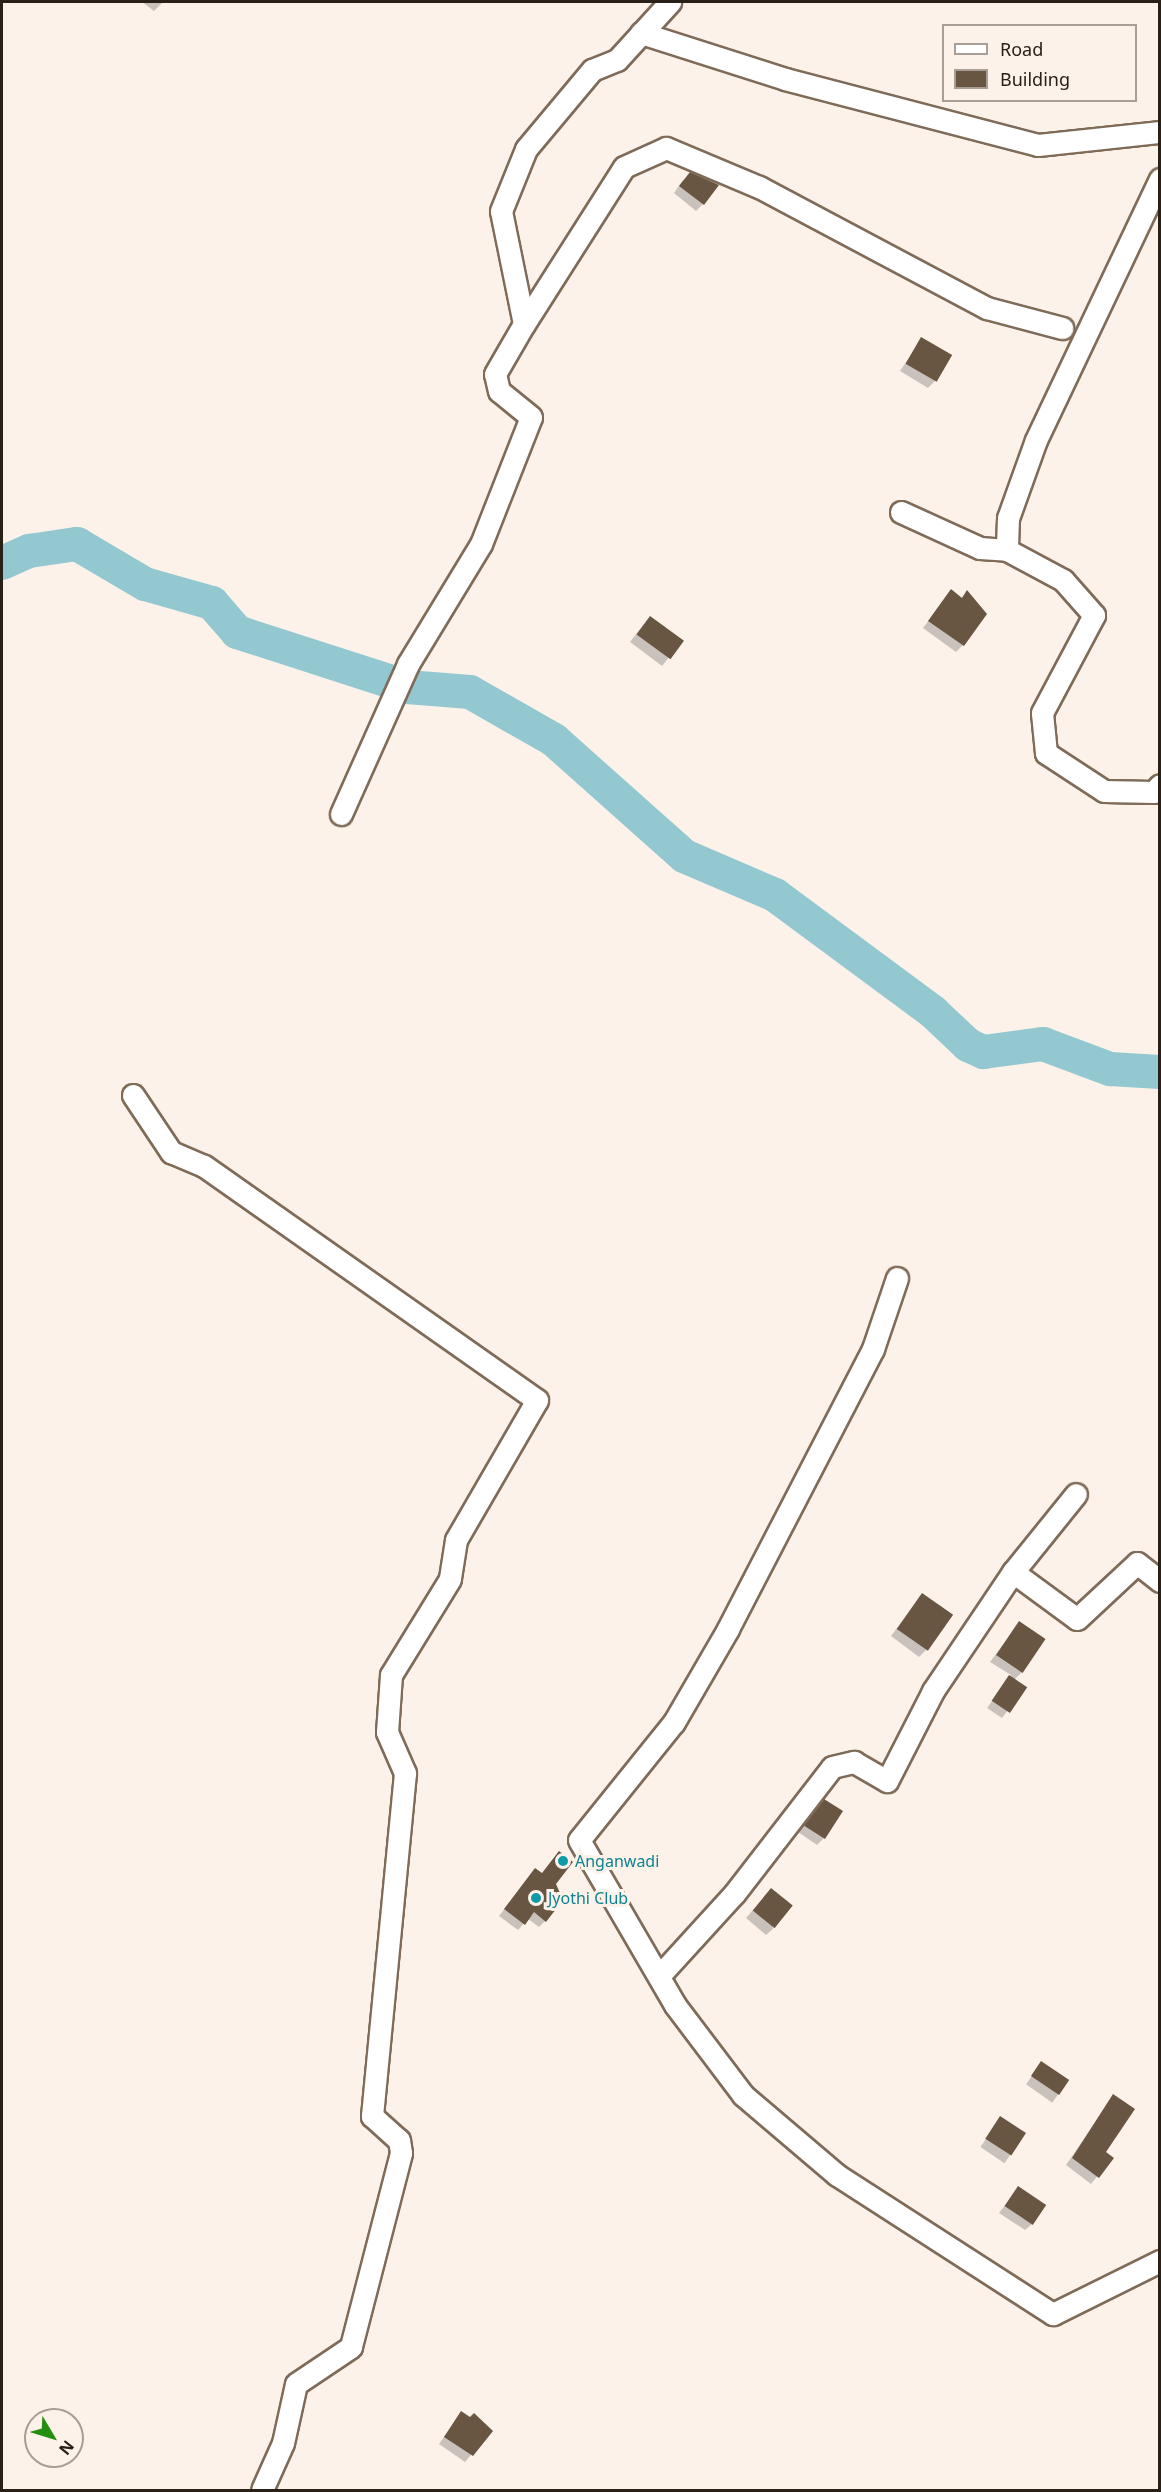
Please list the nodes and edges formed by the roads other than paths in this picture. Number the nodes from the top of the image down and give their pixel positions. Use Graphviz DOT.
graph roads {
  1 [pos="670,2"];
  2 [pos="641,33"];
  3 [pos="1160,132"];
  4 [pos="1160,179"];
  5 [pos="524,324"];
  6 [pos="1062,328"];
  7 [pos="901,512"];
  8 [pos="1007,550"];
  9 [pos="1160,785"];
  10 [pos="341,814"];
  11 [pos="133,1095"];
  12 [pos="897,1278"];
  13 [pos="1076,1494"];
  14 [pos="1013,1572"];
  15 [pos="1160,1581"];
  16 [pos="659,1976"];
  17 [pos="1160,2261"];
  18 [pos="262,2490"];
  1 -- 2 [label="street"];
  2 -- 3 [label="street"];
  2 -- 5 [label="street"];
  4 -- 8 [label="street"];
  5 -- 6 [label="street"];
  5 -- 10 [label="street"];
  7 -- 8 [label="street"];
  8 -- 9 [label="street"];
  11 -- 18 [label="street"];
  12 -- 16 [label="street"];
  13 -- 14 [label="street"];
  14 -- 15 [label="street"];
  14 -- 16 [label="street"];
  16 -- 17 [label="street"];
}
